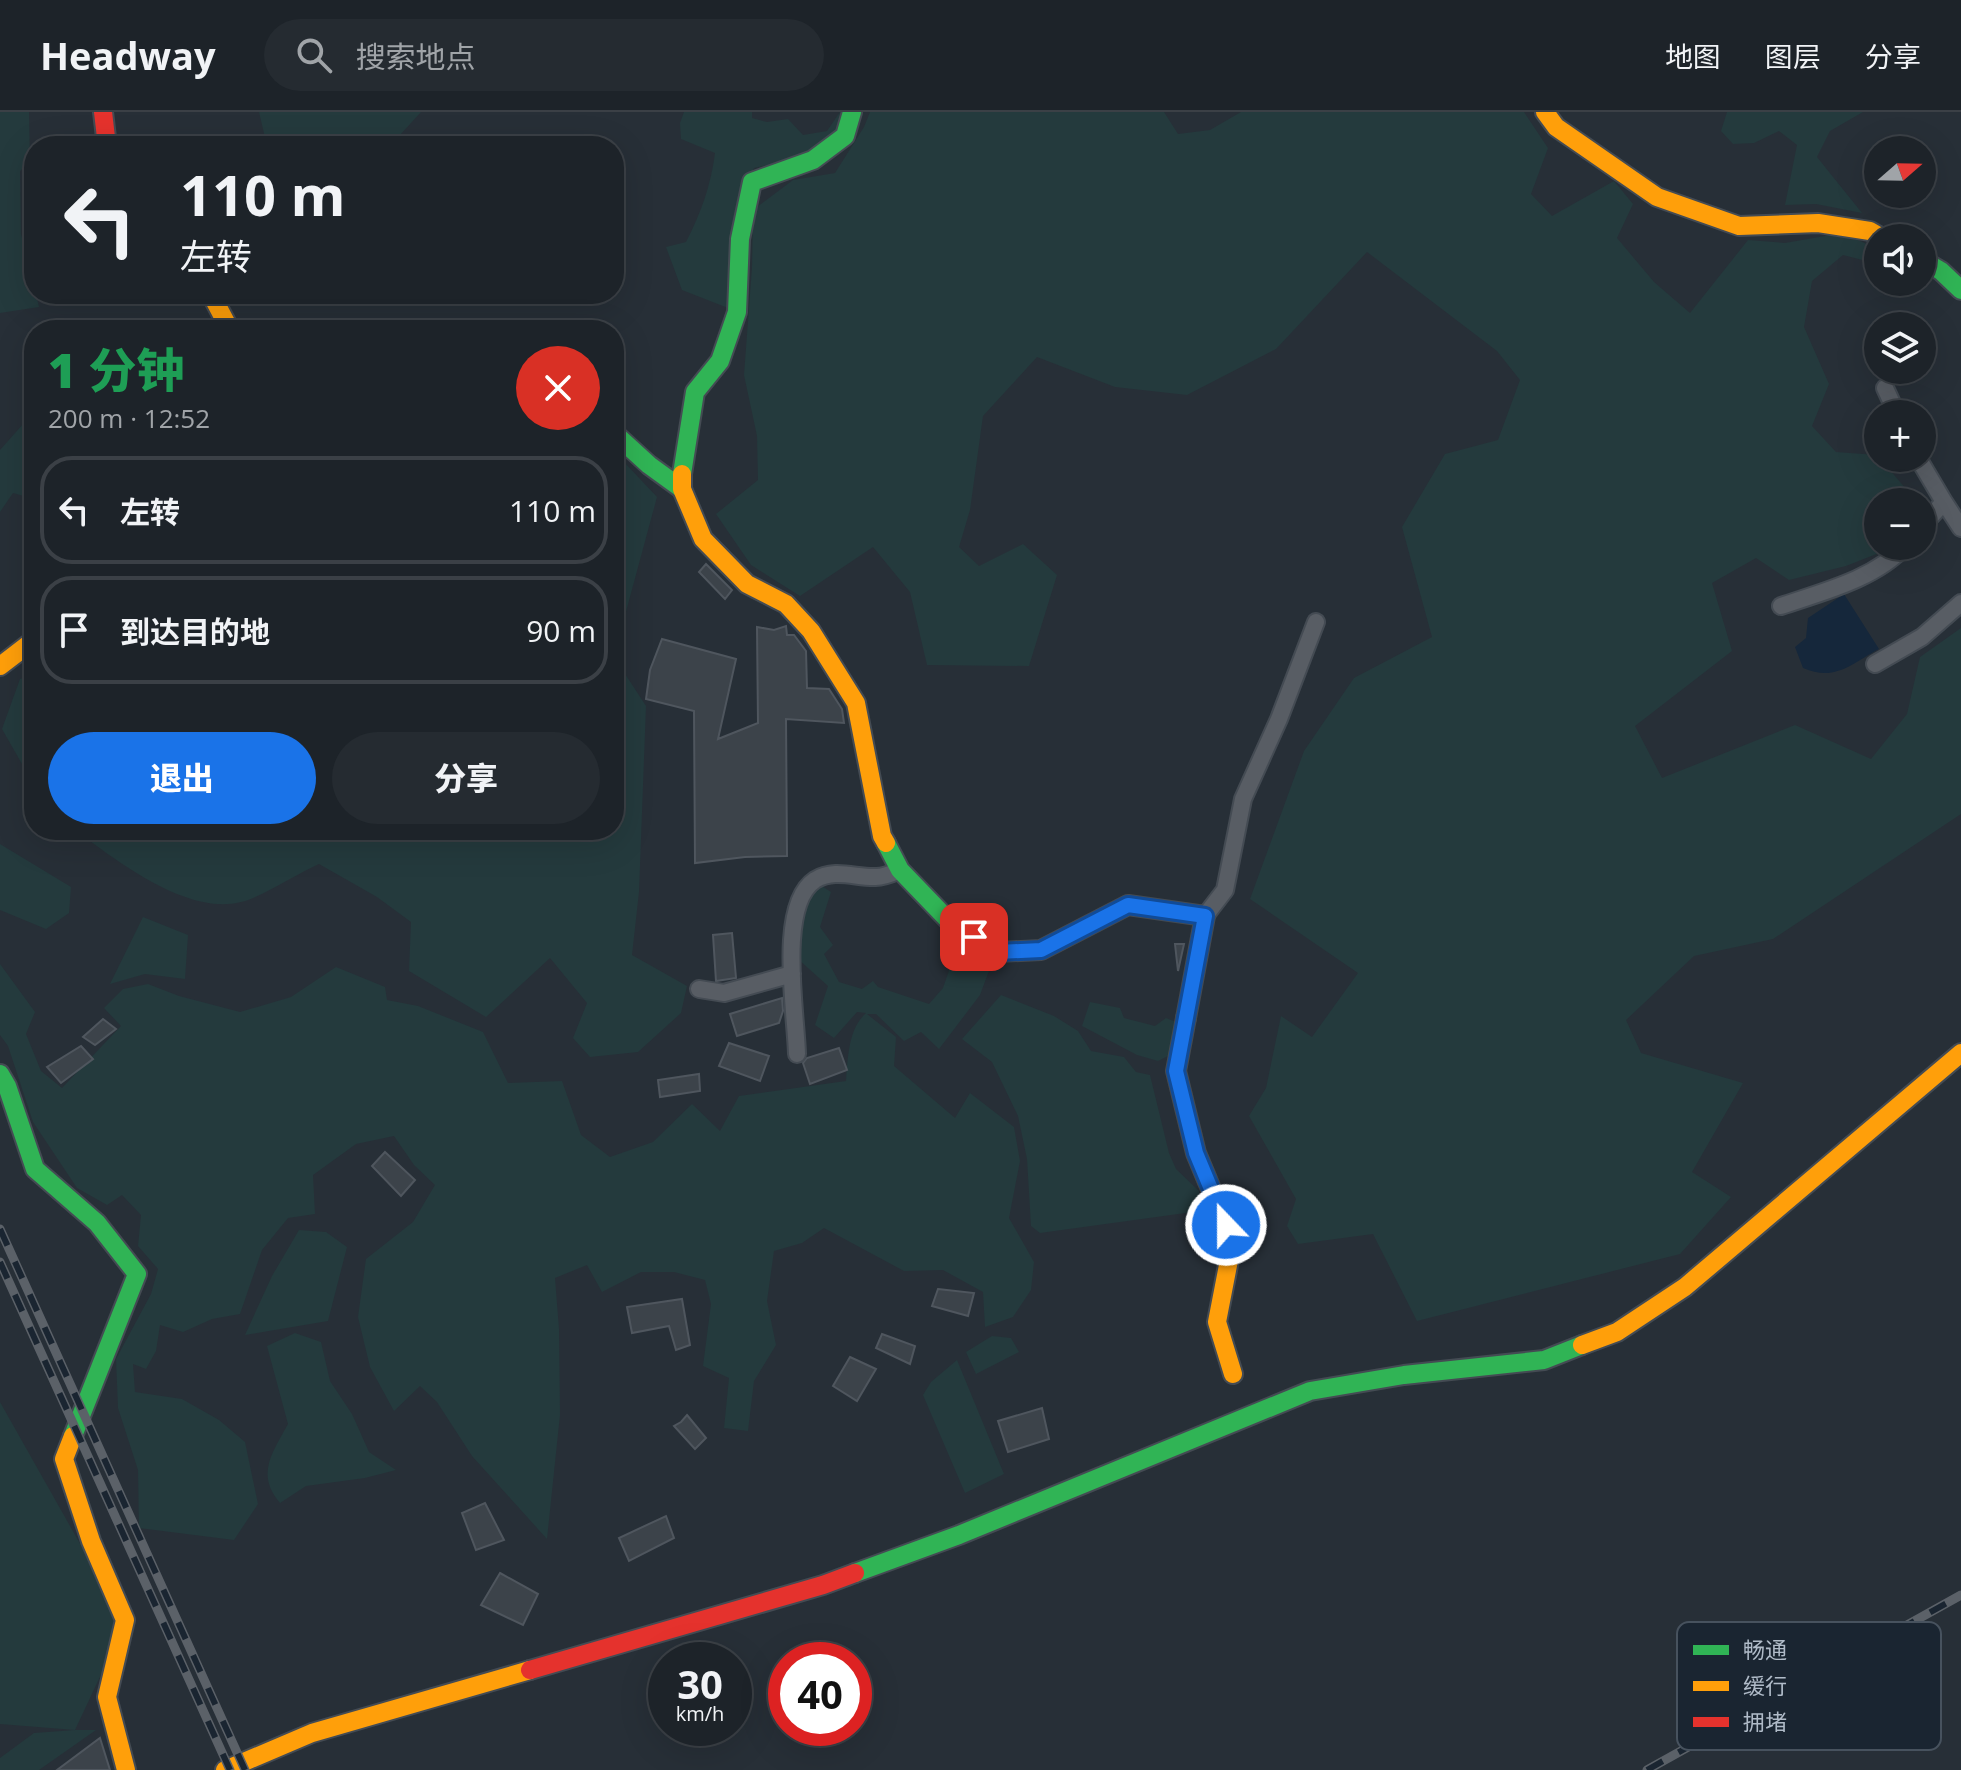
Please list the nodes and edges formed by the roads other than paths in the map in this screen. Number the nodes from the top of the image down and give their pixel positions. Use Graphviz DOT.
graph roads {
  1 [pos="103,112"];
  2 [pos="852,112"];
  3 [pos="1545,112"];
  4 [pos="106,136"];
  5 [pos="1864,230"];
  6 [pos="1936,268"];
  7 [pos="1961,290"];
  8 [pos="1885,388"];
  9 [pos="1891,400"];
  10 [pos="624,442"];
  11 [pos="1926,472"];
  12 [pos="682,489"];
  13 [pos="1944,502"];
  14 [pos="1936,511"];
  15 [pos="1961,528"];
  16 [pos="1892,560"];
  17 [pos="1961,603"];
  18 [pos="1781,606"];
  19 [pos="1316,622"];
  20 [pos="24,648"];
  21 [pos="1875,664"];
  22 [pos="0,666"];
  23 [pos="900,870"];
  24 [pos="1205,916"];
  25 [pos="792,974"];
  26 [pos="699,989"];
  27 [pos="1961,1053"];
  28 [pos="797,1054"];
  29 [pos="0,1074"];
  30 [pos="1233,1374"];
  31 [pos="126,1770"];
  32 [pos="225,1770"];
  1 -- 4 [label="street"];
  2 -- 12 [label="street"];
  3 -- 5 [label="street"];
  6 -- 7 [label="street"];
  8 -- 9 [label="street"];
  10 -- 12 [label="street"];
  11 -- 13 [label="street"];
  12 -- 23 [label="street"];
  13 -- 14 [label="street"];
  13 -- 15 [label="street"];
  16 -- 18 [label="street"];
  17 -- 21 [label="street"];
  19 -- 24 [label="street"];
  20 -- 22 [label="street"];
  23 -- 24 [label="street"];
  23 -- 25 [label="street"];
  24 -- 30 [label="street"];
  25 -- 26 [label="street"];
  25 -- 28 [label="street"];
  27 -- 32 [label="street"];
  29 -- 31 [label="street"];
}
